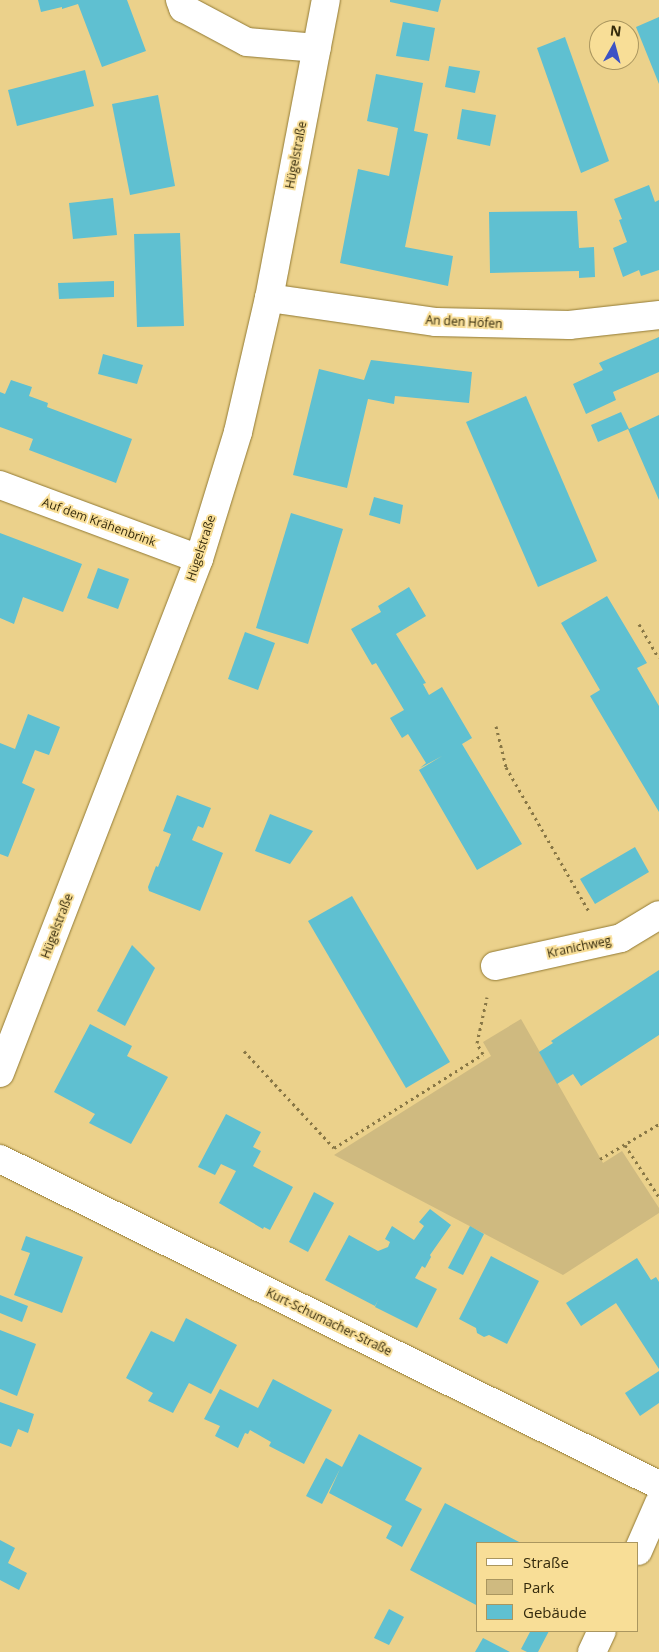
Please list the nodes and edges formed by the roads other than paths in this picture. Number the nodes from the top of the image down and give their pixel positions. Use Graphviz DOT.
graph roads {
  1 [pos="180,0"];
  2 [pos="326,0"];
  3 [pos="317,48"];
  4 [pos="269,298"];
  5 [pos="659,315"];
  6 [pos="0,485"];
  7 [pos="199,559"];
  8 [pos="659,915"];
  9 [pos="495,966"];
  10 [pos="0,1073"];
  11 [pos="0,1159"];
  12 [pos="659,1485"];
  13 [pos="659,1503"];
  14 [pos="639,1549"];
  15 [pos="602,1632"];
  16 [pos="592,1652"];
  1 -- 3 [label="street"];
  2 -- 3 [label="street, Hügelstraße"];
  3 -- 4 [label="street, Hügelstraße"];
  4 -- 5 [label="street, An den Höfen"];
  4 -- 7 [label="street, Hügelstraße"];
  6 -- 7 [label="street, Auf dem Krähenbrink"];
  7 -- 10 [label="street, Hügelstraße"];
  8 -- 9 [label="street, Kranichweg"];
  11 -- 12 [label="street, Kurt-Schumacher-Straße"];
  13 -- 14 [label="street"];
  15 -- 16 [label="street"];
}
